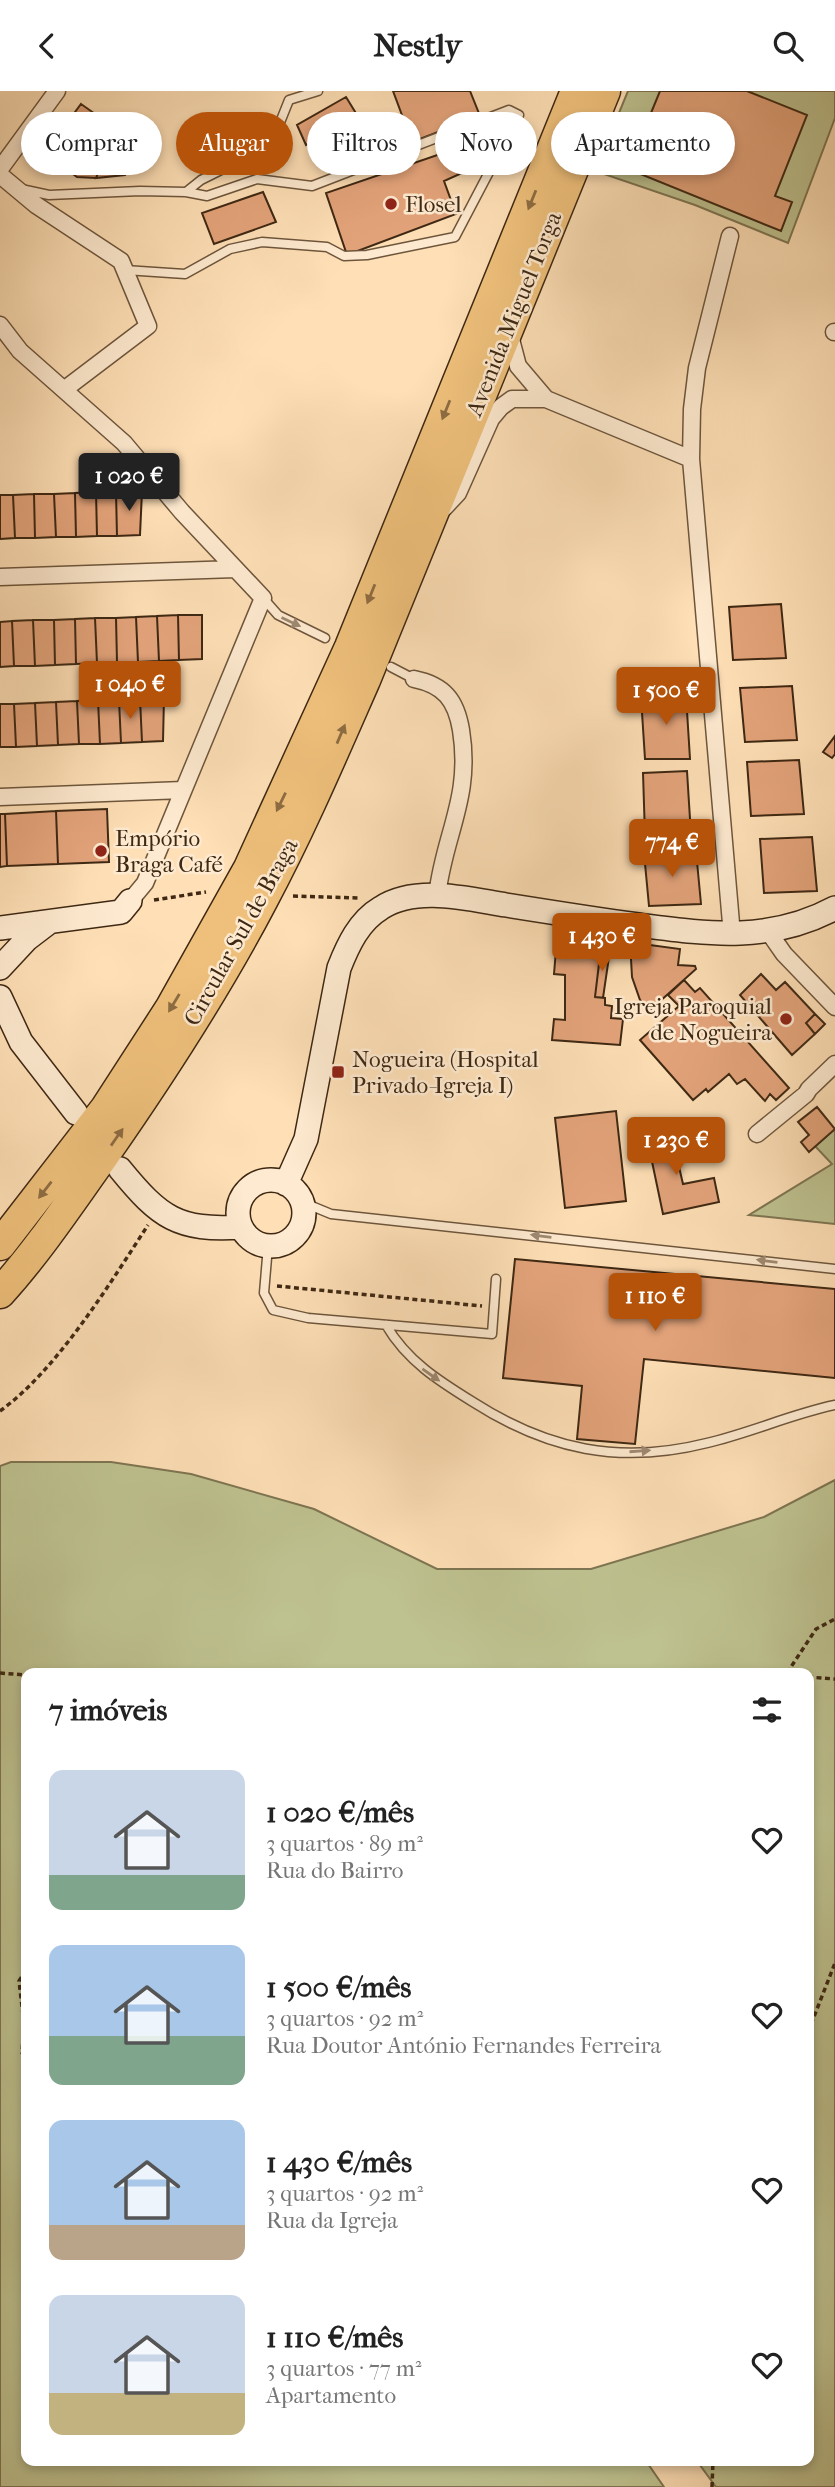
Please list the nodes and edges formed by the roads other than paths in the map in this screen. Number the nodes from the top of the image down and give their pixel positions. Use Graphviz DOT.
graph roads {
  1 [pos="57,91"];
  2 [pos="318,91"];
  3 [pos="576,91"];
  4 [pos="605,91"];
  5 [pos="2,168"];
  6 [pos="15,187"];
  7 [pos="186,192"];
  8 [pos="730,236"];
  9 [pos="125,270"];
  10 [pos="0,325"];
  11 [pos="508,328"];
  12 [pos="65,389"];
  13 [pos="546,399"];
  14 [pos="691,459"];
  15 [pos="416,530"];
  16 [pos="235,569"];
  17 [pos="0,577"];
  18 [pos="262,599"];
  19 [pos="325,638"];
  20 [pos="391,667"];
  21 [pos="414,680"];
  22 [pos="183,790"];
  23 [pos="0,797"];
  24 [pos="436,895"];
  25 [pos="131,901"];
  26 [pos="835,908"];
  27 [pos="51,921"];
  28 [pos="0,928"];
  29 [pos="768,931"];
  30 [pos="732,935"];
  31 [pos="0,968"];
  32 [pos="0,997"];
  33 [pos="835,1007"];
  34 [pos="0,1028"];
  35 [pos="21,1042"];
  36 [pos="835,1063"];
  37 [pos="76,1113"];
  38 [pos="757,1134"];
  39 [pos="120,1169"];
  40 [pos="286,1184"];
  41 [pos="302,1202"];
  42 [pos="241,1227"];
  43 [pos="0,1245"];
  44 [pos="268,1246"];
  45 [pos="835,1269"];
  46 [pos="496,1279"];
  47 [pos="0,1293"];
  48 [pos="386,1325"];
  49 [pos="835,1405"];
  1 -- 5 [label="street"];
  2 -- 7 [label="lane"];
  3 -- 15 [label="highway, Avenida Miguel Torga, one-way"];
  4 -- 11 [label="highway, Avenida Miguel Torga"];
  5 -- 6 [label="street"];
  6 -- 7 [label="lane"];
  6 -- 9 [label="street"];
  7 -- 9 [label="lane"];
  8 -- 14 [label="street"];
  9 -- 12 [label="street"];
  10 -- 12 [label="street"];
  11 -- 13 [label="street"];
  11 -- 15 [label="highway, Avenida Miguel Torga"];
  12 -- 16 [label="street"];
  13 -- 14 [label="street"];
  13 -- 15 [label="street"];
  14 -- 30 [label="street"];
  15 -- 43 [label="highway, Circular Sul de Braga, one-way"];
  47 -- 15 [label="highway, Circular Sul de Braga, one-way"];
  16 -- 17 [label="street"];
  16 -- 18 [label="street"];
  18 -- 19 [label="lane, one-way"];
  18 -- 22 [label="street"];
  20 -- 21 [label="lane"];
  21 -- 24 [label="street"];
  22 -- 23 [label="street"];
  22 -- 25 [label="street"];
  24 -- 30 [label="street"];
  24 -- 40 [label="street"];
  25 -- 27 [label="street"];
  26 -- 29 [label="street"];
  27 -- 28 [label="street"];
  27 -- 31 [label="street"];
  29 -- 30 [label="street"];
  29 -- 33 [label="street"];
  32 -- 35 [label="street"];
  34 -- 35 [label="street"];
  35 -- 37 [label="street"];
  36 -- 38 [label="street"];
  39 -- 42 [label="street"];
  40 -- 41 [label="street"];
  40 -- 42 [label="street"];
  41 -- 44 [label="street"];
  45 -- 41 [label="lane, one-way"];
  42 -- 44 [label="street"];
  44 -- 48 [label="lane"];
  46 -- 48 [label="lane"];
  48 -- 49 [label="lane, one-way"];
}
